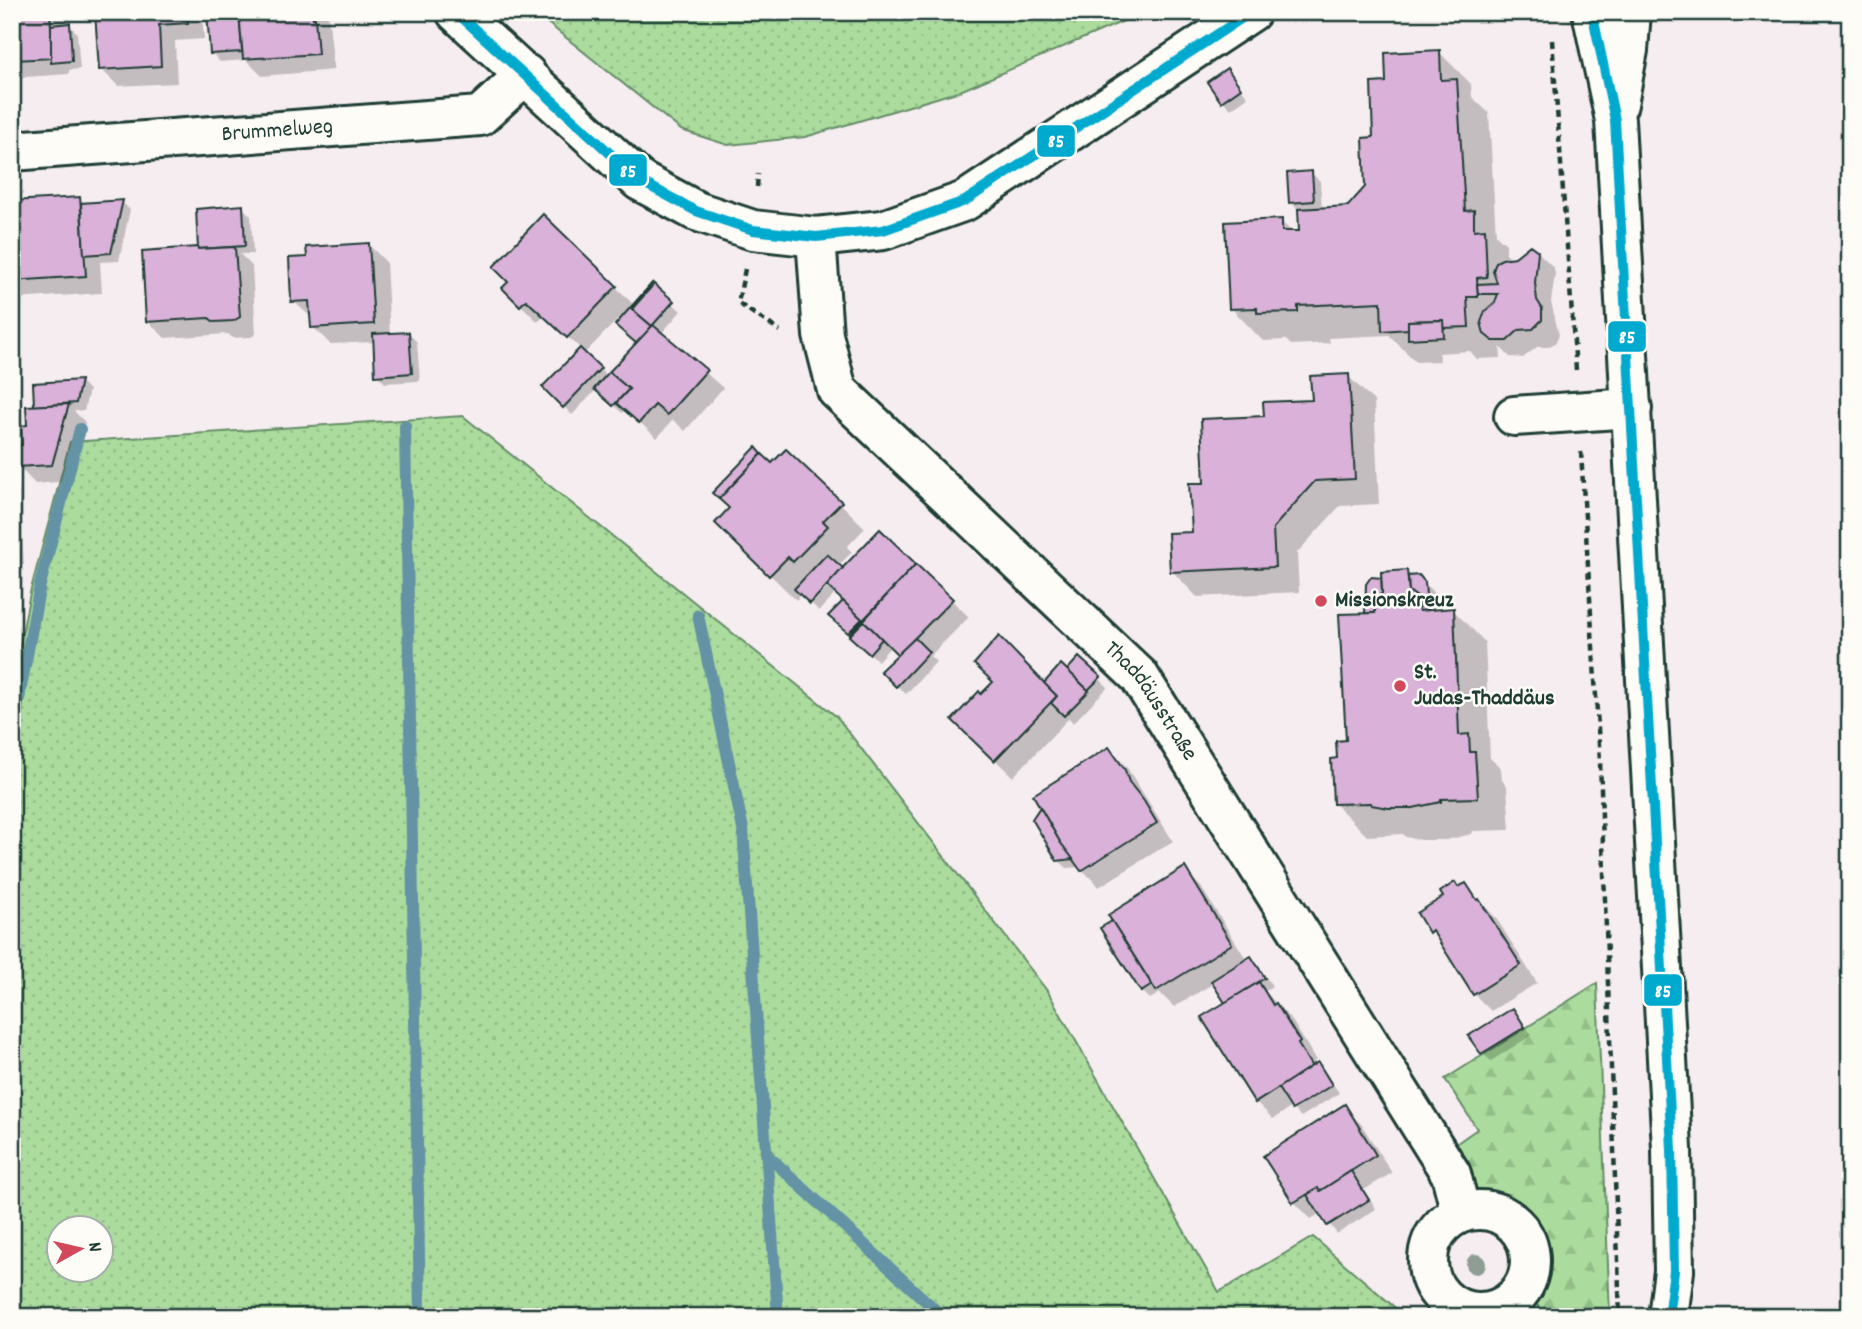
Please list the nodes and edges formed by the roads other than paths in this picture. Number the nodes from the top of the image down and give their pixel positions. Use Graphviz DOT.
graph roads {
  1 [pos="456,12"];
  2 [pos="1251,12"];
  3 [pos="1592,12"];
  4 [pos="1632,12"];
  5 [pos="526,74"];
  6 [pos="1615,120"];
  7 [pos="12,151"];
  8 [pos="816,237"];
  9 [pos="1632,408"];
  10 [pos="1514,416"];
  11 [pos="1461,1213"];
  12 [pos="1523,1306"];
  13 [pos="1668,1317"];
  1 -- 5 [label="street"];
  2 -- 8 [label="street"];
  3 -- 6 [label="street"];
  4 -- 6 [label="street"];
  5 -- 7 [label="street, Brummelweg"];
  5 -- 8 [label="street"];
  6 -- 9 [label="street"];
  8 -- 11 [label="street, Thaddäusstraße"];
  9 -- 10 [label="street"];
  9 -- 13 [label="street"];
  11 -- 12 [label="street"];
  11 -- 12 [label="street"];
}
